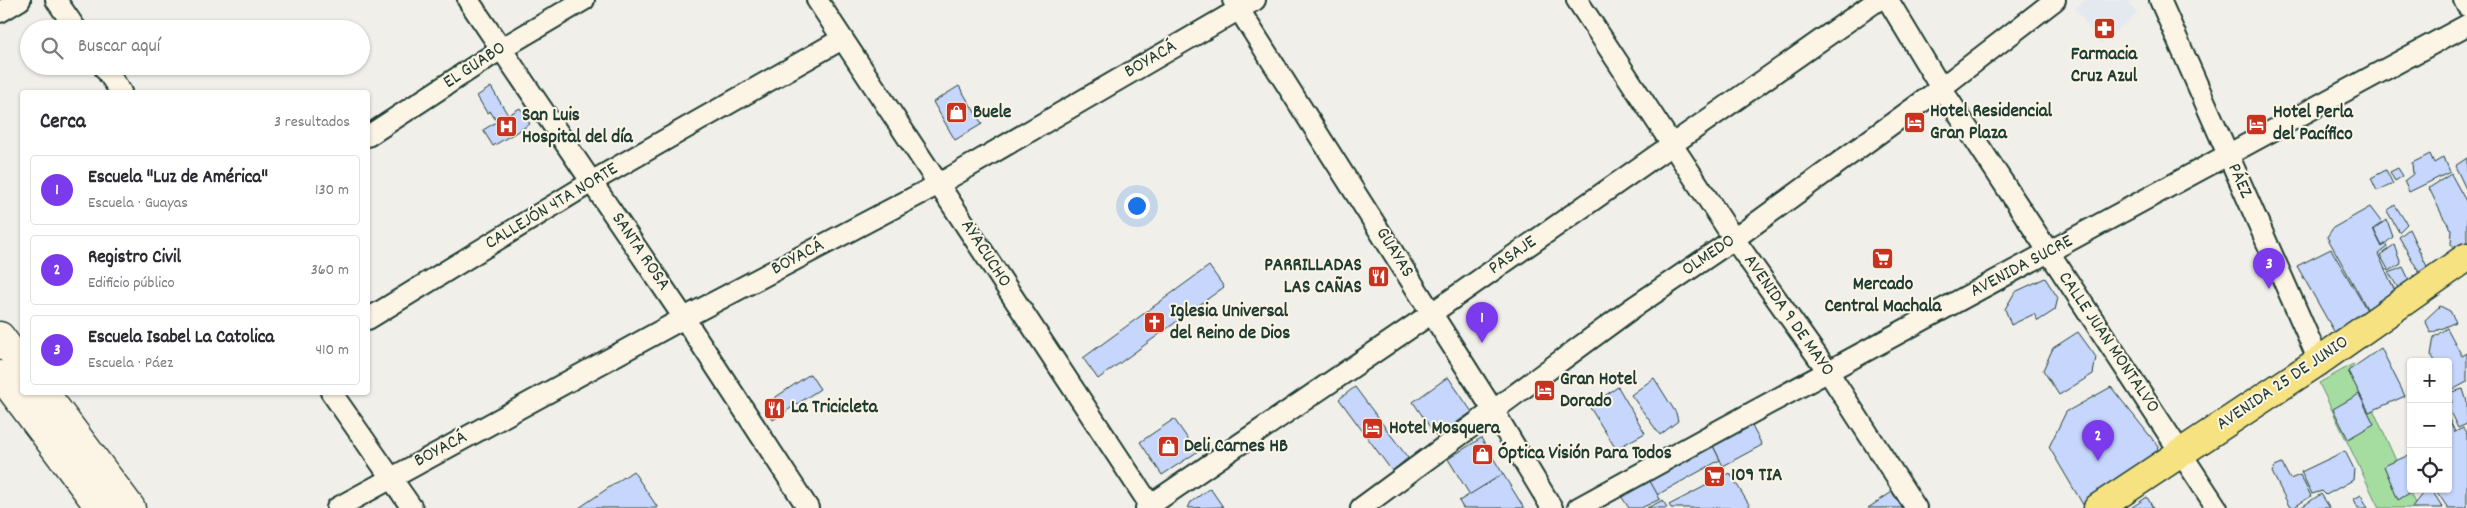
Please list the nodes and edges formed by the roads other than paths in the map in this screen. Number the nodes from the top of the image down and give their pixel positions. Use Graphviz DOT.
graph roads {
  1 [pos="20,0"];
  2 [pos="56,0"];
  3 [pos="468,0"];
  4 [pos="584,0"];
  5 [pos="817,0"];
  6 [pos="1577,0"];
  7 [pos="1878,0"];
  8 [pos="1888,0"];
  9 [pos="2055,0"];
  10 [pos="2160,0"];
  11 [pos="2464,0"];
  12 [pos="1242,3"];
  13 [pos="2467,6"];
  14 [pos="0,12"];
  15 [pos="70,20"];
  16 [pos="2467,25"];
  17 [pos="842,39"];
  18 [pos="501,49"];
  19 [pos="110,75"];
  20 [pos="1941,88"];
  21 [pos="121,90"];
  22 [pos="370,135"];
  23 [pos="1673,144"];
  24 [pos="2227,155"];
  25 [pos="593,181"];
  26 [pos="939,184"];
  27 [pos="1734,239"];
  28 [pos="2048,253"];
  29 [pos="2467,257"];
  30 [pos="1432,313"];
  31 [pos="370,318"];
  32 [pos="684,318"];
  33 [pos="0,336"];
  34 [pos="2319,361"];
  35 [pos="13,366"];
  36 [pos="1827,370"];
  37 [pos="20,377"];
  38 [pos="31,395"];
  39 [pos="46,395"];
  40 [pos="333,395"];
  41 [pos="1493,410"];
  42 [pos="2181,452"];
  43 [pos="390,477"];
  44 [pos="1149,507"];
  45 [pos="100,508"];
  46 [pos="131,508"];
  47 [pos="337,508"];
  48 [pos="412,508"];
  49 [pos="808,508"];
  50 [pos="1361,508"];
  51 [pos="1552,508"];
  52 [pos="1578,508"];
  53 [pos="1916,508"];
  54 [pos="2098,508"];
  55 [pos="2217,508"];
  1 -- 14 [label="street"];
  2 -- 15 [label="street"];
  3 -- 18 [label="street, SANTA ROSA"];
  4 -- 18 [label="street, EL GUABO"];
  5 -- 17 [label="street, AYACUCHO"];
  6 -- 23 [label="street, AVENIDA 9 DE MAYO"];
  7 -- 23 [label="street, PASAJE"];
  8 -- 20 [label="street, CALLE JUAN MONTALVO"];
  9 -- 20 [label="street, OLMEDO"];
  10 -- 24 [label="street, PÁEZ"];
  11 -- 13 [label="street"];
  12 -- 26 [label="street, BOYACÁ"];
  12 -- 30 [label="street, GUAYAS"];
  16 -- 24 [label="street, AVENIDA SUCRE"];
  17 -- 25 [label="street, CALLEJÓN 4TA NORTE"];
  17 -- 26 [label="street, AYACUCHO"];
  18 -- 22 [label="street, EL GUABO"];
  18 -- 25 [label="street, SANTA ROSA"];
  19 -- 21 [label="street"];
  20 -- 27 [label="street, OLMEDO"];
  20 -- 28 [label="street, CALLE JUAN MONTALVO"];
  23 -- 27 [label="street, AVENIDA 9 DE MAYO"];
  23 -- 30 [label="street, PASAJE"];
  24 -- 28 [label="street, AVENIDA SUCRE"];
  24 -- 34 [label="street, PÁEZ"];
  25 -- 31 [label="street, CALLEJÓN 4TA NORTE"];
  25 -- 32 [label="street, SANTA ROSA"];
  26 -- 32 [label="street, BOYACÁ"];
  26 -- 44 [label="street, AYACUCHO"];
  27 -- 36 [label="street, AVENIDA 9 DE MAYO"];
  27 -- 41 [label="street, OLMEDO"];
  28 -- 36 [label="street, AVENIDA SUCRE"];
  28 -- 42 [label="street, CALLE JUAN MONTALVO"];
  29 -- 34 [label="main road, AVENIDA 25 DE JUNIO"];
  30 -- 41 [label="street, GUAYAS"];
  30 -- 44 [label="street, PASAJE"];
  32 -- 43 [label="street, BOYACÁ"];
  32 -- 49 [label="street, SANTA ROSA"];
  33 -- 35 [label="main road"];
  34 -- 42 [label="main road, AVENIDA 25 DE JUNIO"];
  35 -- 37 [label="main road"];
  36 -- 52 [label="street, AVENIDA SUCRE"];
  36 -- 53 [label="street, AVENIDA 9 DE MAYO"];
  38 -- 45 [label="main road"];
  39 -- 46 [label="main road"];
  40 -- 43 [label="street"];
  41 -- 50 [label="street, OLMEDO"];
  41 -- 51 [label="street, GUAYAS"];
  42 -- 54 [label="main road, AVENIDA 25 DE JUNIO"];
  42 -- 55 [label="street, CALLE JUAN MONTALVO"];
  43 -- 47 [label="street, BOYACÁ"];
  43 -- 48 [label="street"];
}
